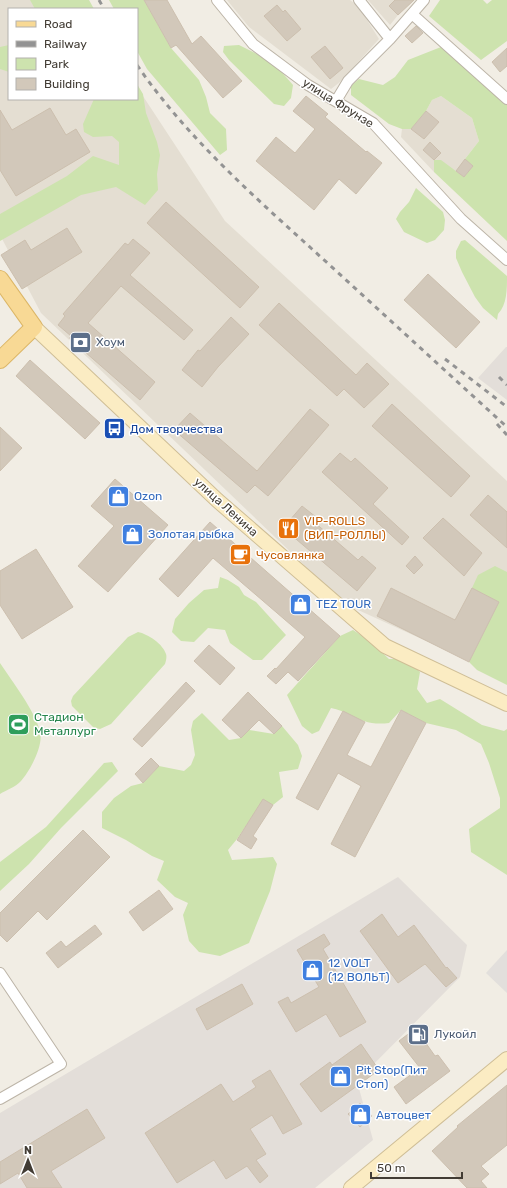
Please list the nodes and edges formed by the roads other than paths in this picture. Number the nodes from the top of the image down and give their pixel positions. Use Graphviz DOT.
graph roads {
  1 [pos="217,0"];
  2 [pos="359,0"];
  3 [pos="424,0"];
  4 [pos="412,14"];
  5 [pos="390,39"];
  6 [pos="507,99"];
  7 [pos="336,101"];
  8 [pos="507,260"];
  9 [pos="0,278"];
  10 [pos="34,327"];
  11 [pos="0,360"];
  12 [pos="507,704"];
  13 [pos="0,973"];
  14 [pos="507,1059"];
  15 [pos="0,1099"];
  16 [pos="351,1188"];
  1 -- 7 [label="street, улица Фрунзе"];
  2 -- 5 [label="street"];
  3 -- 4 [label="street"];
  4 -- 5 [label="street"];
  4 -- 6 [label="street"];
  5 -- 7 [label="street"];
  7 -- 8 [label="street, улица Фрунзе"];
  9 -- 10 [label="main road, улица Ленина"];
  10 -- 11 [label="main road"];
  10 -- 12 [label="main road, улица Ленина"];
  13 -- 15 [label="street"];
  14 -- 16 [label="main road"];
}
